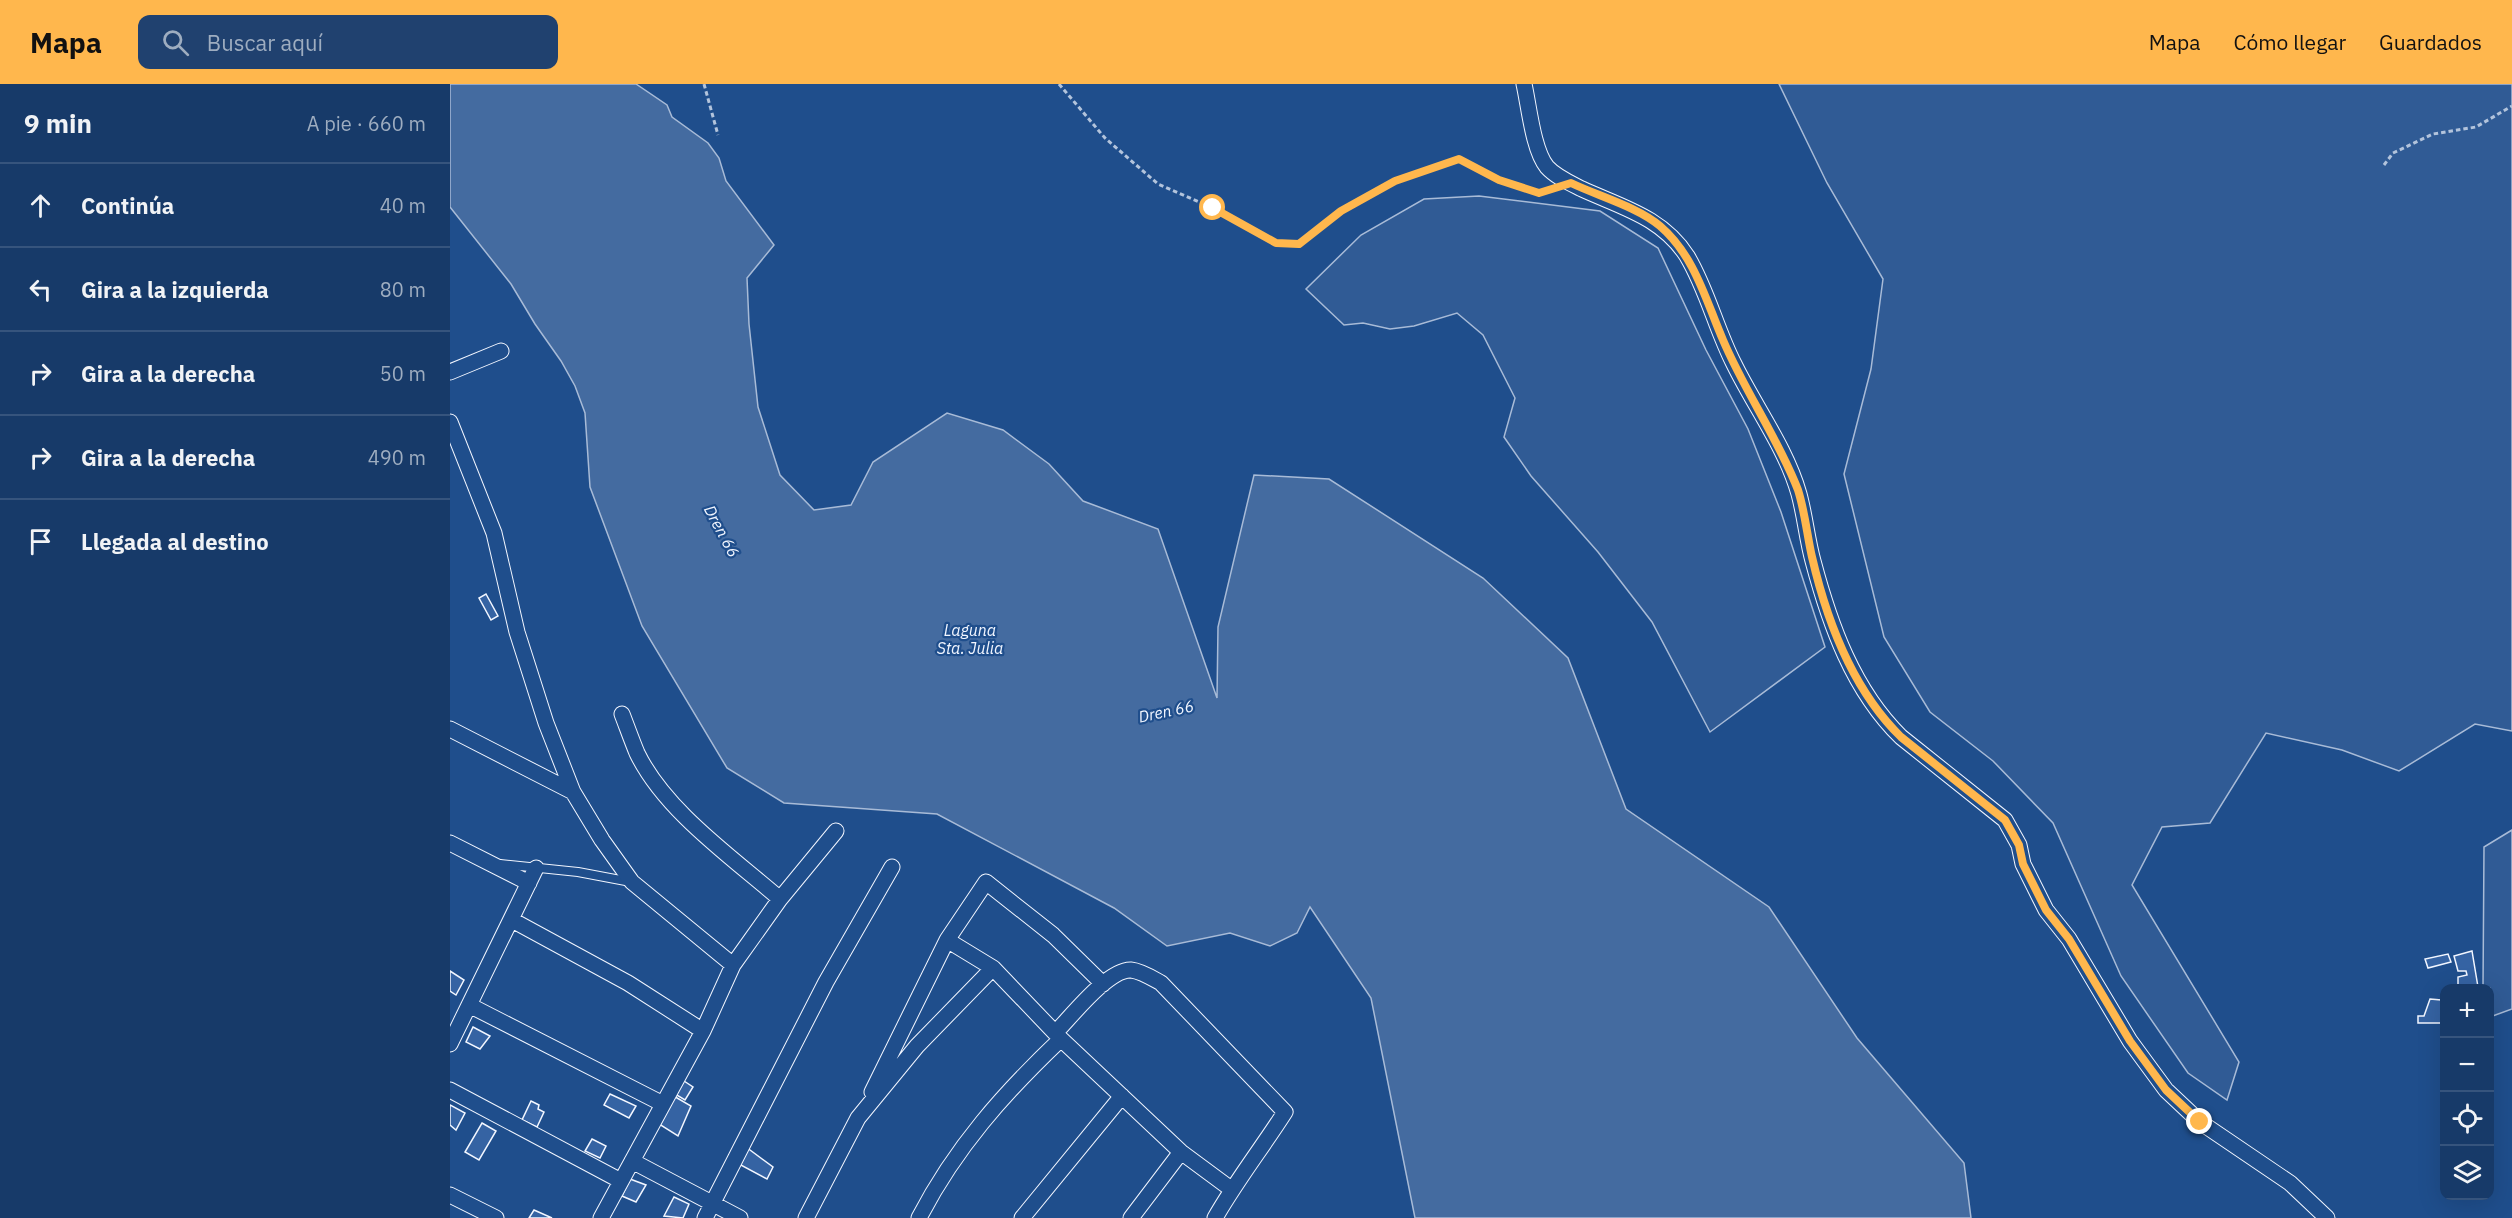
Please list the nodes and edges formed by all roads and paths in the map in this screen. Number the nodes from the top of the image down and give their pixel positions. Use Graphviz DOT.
graph roads {
  1 [pos="704,84"];
  2 [pos="1059,84"];
  3 [pos="1524,84"];
  4 [pos="2512,106"];
  5 [pos="718,135"];
  6 [pos="2384,165"];
  7 [pos="1571,183"];
  8 [pos="501,351"];
  9 [pos="450,372"];
  10 [pos="450,422"];
  11 [pos="622,714"];
  12 [pos="450,728"];
  13 [pos="573,792"];
  14 [pos="836,831"];
  15 [pos="450,843"];
  16 [pos="489,863"];
  17 [pos="892,867"];
  18 [pos="536,868"];
  19 [pos="632,882"];
  20 [pos="529,883"];
  21 [pos="780,899"];
  22 [pos="512,920"];
  23 [pos="947,940"];
  24 [pos="734,965"];
  25 [pos="993,968"];
  26 [pos="1103,984"];
  27 [pos="469,1005"];
  28 [pos="703,1031"];
  29 [pos="1058,1036"];
  30 [pos="450,1044"];
  31 [pos="450,1090"];
  32 [pos="1122,1096"];
  33 [pos="663,1104"];
  34 [pos="858,1118"];
  35 [pos="1181,1152"];
  36 [pos="632,1161"];
  37 [pos="621,1181"];
  38 [pos="1232,1189"];
  39 [pos="450,1195"];
  40 [pos="712,1203"];
  41 [pos="496,1218"];
  42 [pos="601,1218"];
  43 [pos="705,1218"];
  44 [pos="740,1218"];
  45 [pos="806,1218"];
  46 [pos="919,1218"];
  47 [pos="1022,1218"];
  48 [pos="1131,1218"];
  49 [pos="1215,1218"];
  50 [pos="2327,1218"];
  1 -- 5 [label="path"];
  2 -- 7 [label="path"];
  3 -- 7 [label="street"];
  4 -- 6 [label="path"];
  7 -- 50 [label="street"];
  8 -- 9 [label="street"];
  10 -- 13 [label="street"];
  11 -- 21 [label="street"];
  12 -- 13 [label="street"];
  13 -- 19 [label="street"];
  14 -- 21 [label="street"];
  15 -- 16 [label="street"];
  16 -- 18 [label="lane"];
  16 -- 20 [label="street"];
  17 -- 40 [label="street"];
  18 -- 19 [label="lane"];
  18 -- 20 [label="street"];
  19 -- 24 [label="street"];
  20 -- 22 [label="street"];
  21 -- 24 [label="street"];
  22 -- 27 [label="street"];
  22 -- 28 [label="street"];
  23 -- 25 [label="street"];
  23 -- 26 [label="street"];
  23 -- 34 [label="street"];
  24 -- 28 [label="street"];
  25 -- 29 [label="street"];
  25 -- 34 [label="street"];
  26 -- 29 [label="street"];
  26 -- 38 [label="street"];
  27 -- 30 [label="street"];
  27 -- 33 [label="street"];
  28 -- 33 [label="street"];
  29 -- 32 [label="street"];
  29 -- 46 [label="street"];
  31 -- 37 [label="street"];
  32 -- 35 [label="street"];
  32 -- 47 [label="street"];
  33 -- 36 [label="street"];
  34 -- 45 [label="street"];
  35 -- 38 [label="street"];
  35 -- 48 [label="street"];
  36 -- 37 [label="street"];
  36 -- 40 [label="street"];
  37 -- 42 [label="street"];
  38 -- 49 [label="street"];
  39 -- 41 [label="street"];
  40 -- 43 [label="street"];
  40 -- 44 [label="street"];
}
